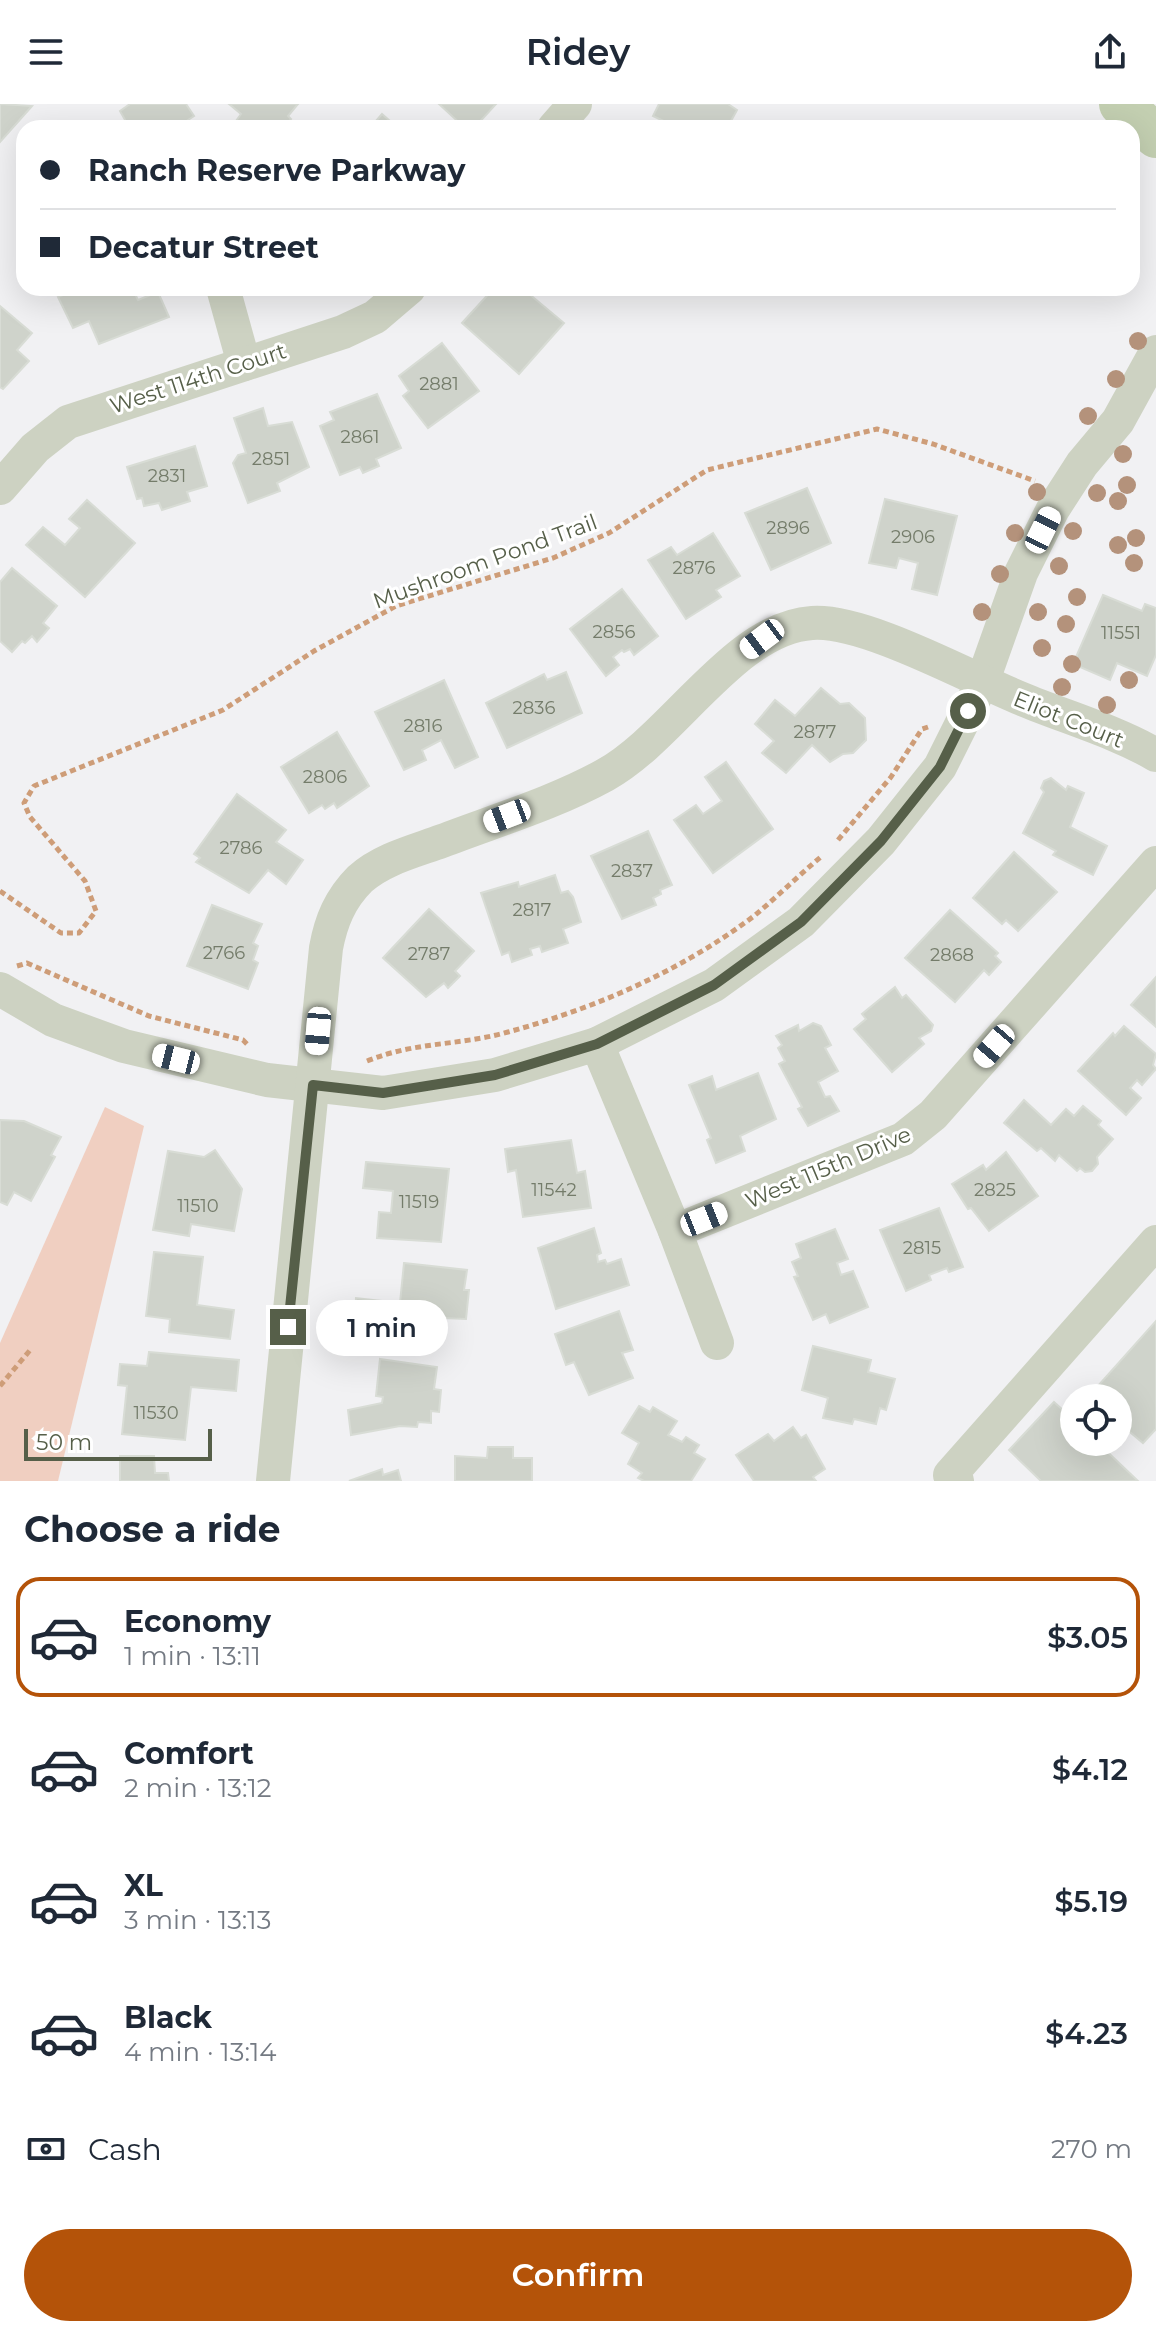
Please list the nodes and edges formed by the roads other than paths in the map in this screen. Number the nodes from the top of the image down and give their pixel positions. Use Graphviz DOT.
graph roads {
  1 [pos="575,104"];
  2 [pos="1121,104"];
  3 [pos="561,120"];
  4 [pos="1138,120"];
  5 [pos="1140,121"];
  6 [pos="1156,136"];
  7 [pos="223,296"];
  8 [pos="400,296"];
  9 [pos="1156,352"];
  10 [pos="244,364"];
  11 [pos="1156,397"];
  12 [pos="1118,421"];
  13 [pos="0,488"];
  14 [pos="982,683"];
  15 [pos="1156,755"];
  16 [pos="1156,863"];
  17 [pos="4,987"];
  18 [pos="597,1044"];
  19 [pos="314,1072"];
  20 [pos="675,1231"];
  21 [pos="1156,1242"];
  22 [pos="717,1343"];
  23 [pos="273,1481"];
  24 [pos="957,1481"];
  1 -- 3 [label="street"];
  2 -- 4 [label="main road"];
  5 -- 6 [label="main road"];
  7 -- 10 [label="street"];
  8 -- 10 [label="street, West 114th Court"];
  9 -- 12 [label="street"];
  10 -- 13 [label="street, West 114th Court"];
  11 -- 12 [label="street"];
  12 -- 14 [label="street"];
  14 -- 15 [label="street, Eliot Court"];
  14 -- 18 [label="street"];
  14 -- 19 [label="street, Eliot Court"];
  16 -- 20 [label="street, West 115th Drive"];
  17 -- 19 [label="street"];
  18 -- 19 [label="street"];
  18 -- 20 [label="street"];
  19 -- 23 [label="street, Eliot Court"];
  20 -- 22 [label="street"];
  21 -- 24 [label="street"];
}
